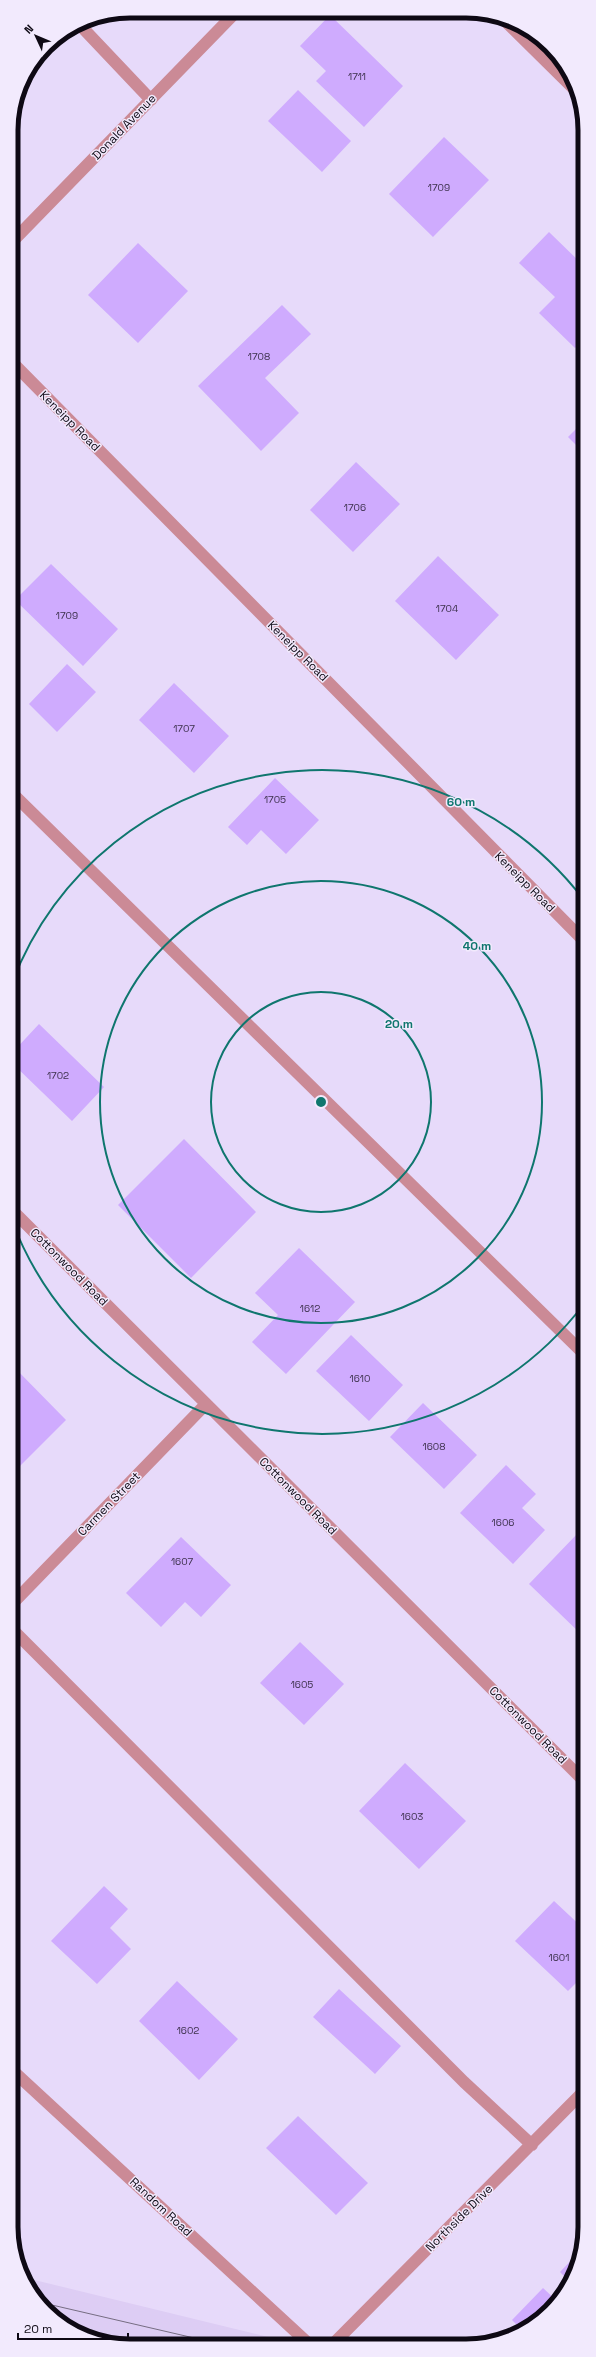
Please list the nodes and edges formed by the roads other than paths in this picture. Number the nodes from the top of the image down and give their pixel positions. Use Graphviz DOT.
graph roads {
  1 [pos="230,18"];
  2 [pos="83,29"];
  3 [pos="513,29"];
  4 [pos="567,82"];
  5 [pos="151,100"];
  6 [pos="18,235"];
  7 [pos="18,368"];
  8 [pos="18,798"];
  9 [pos="578,935"];
  10 [pos="18,1216"];
  11 [pos="578,1348"];
  12 [pos="206,1404"];
  13 [pos="18,1598"];
  14 [pos="18,1635"];
  15 [pos="578,1775"];
  16 [pos="18,2076"];
  17 [pos="578,2097"];
  18 [pos="532,2145"];
  19 [pos="304,2339"];
  20 [pos="338,2339"];
  1 -- 5 [label="street, Donald Avenue"];
  2 -- 5 [label="street"];
  3 -- 4 [label="street"];
  5 -- 6 [label="street, Donald Avenue"];
  7 -- 9 [label="street, Keneipp Road"];
  8 -- 11 [label="street"];
  10 -- 12 [label="street, Cottonwood Road"];
  12 -- 13 [label="street, Carmen Street"];
  12 -- 15 [label="street, Cottonwood Road"];
  14 -- 18 [label="street"];
  16 -- 19 [label="street, Random Road"];
  17 -- 18 [label="street, Northside Drive"];
  18 -- 20 [label="street, Northside Drive"];
}
